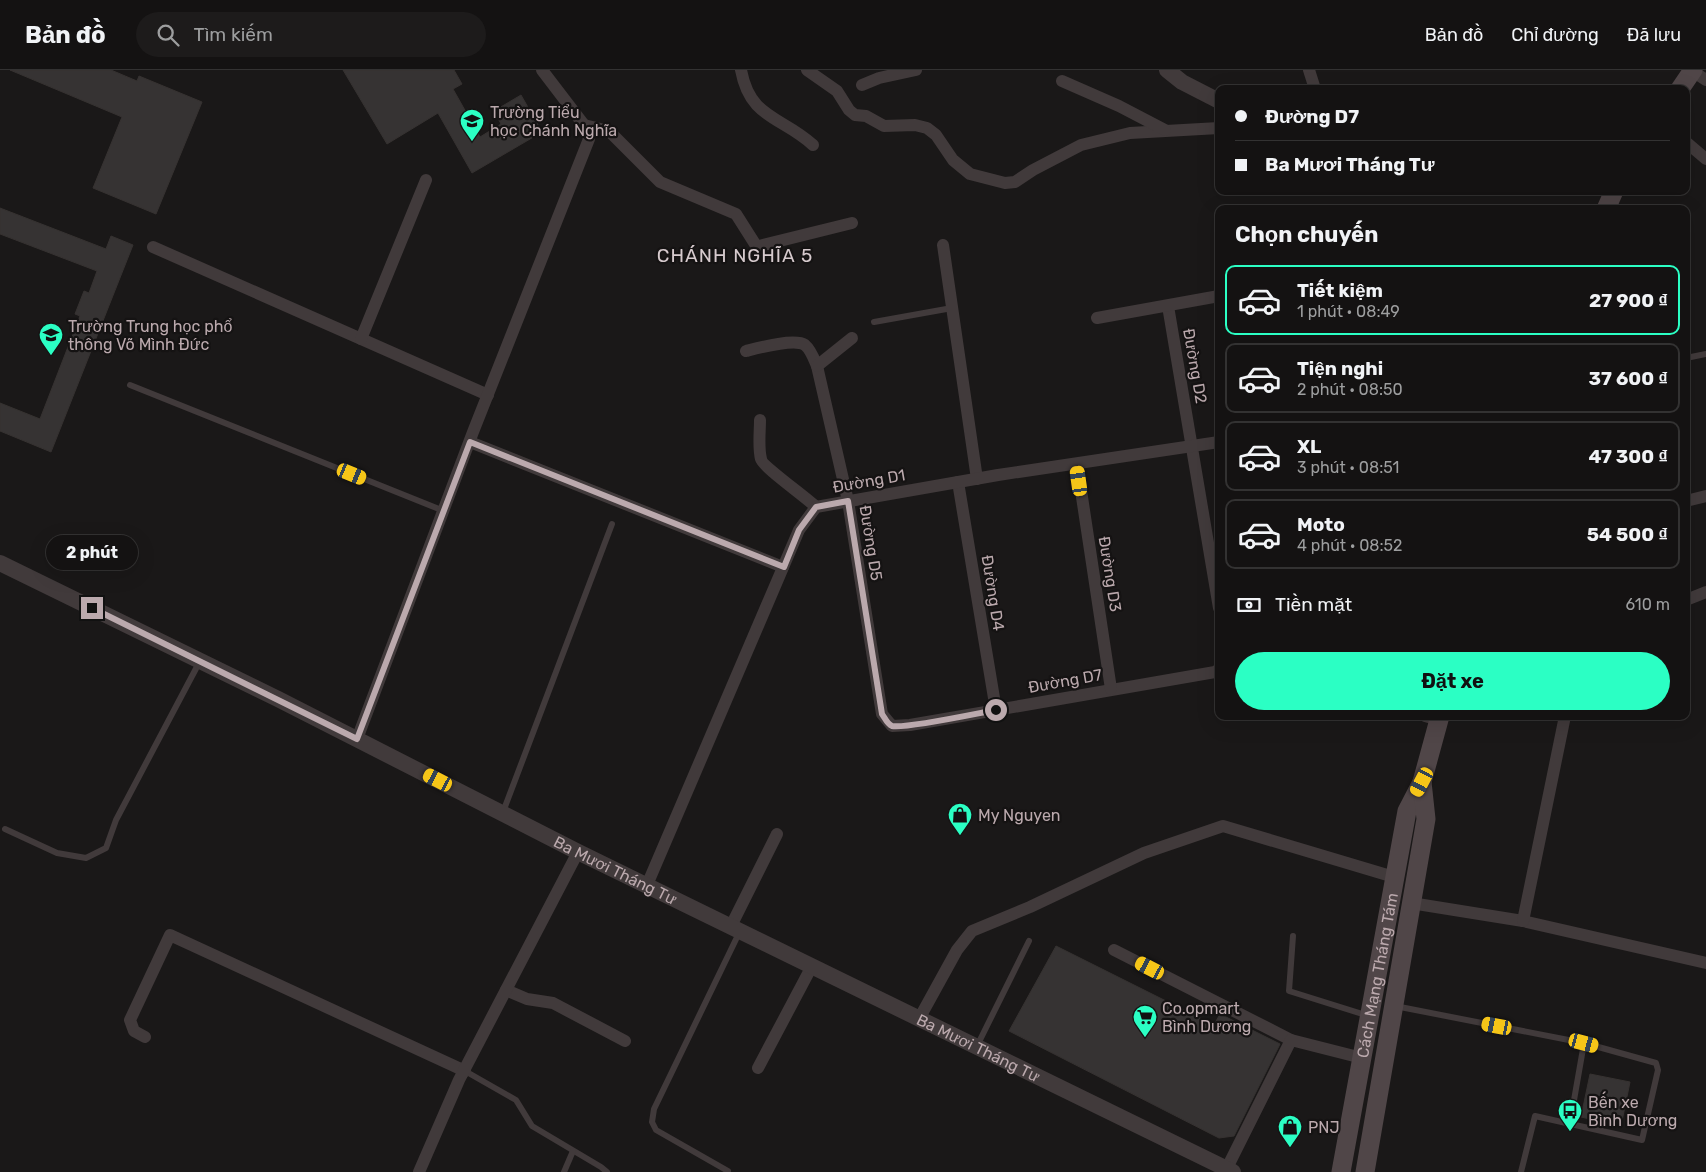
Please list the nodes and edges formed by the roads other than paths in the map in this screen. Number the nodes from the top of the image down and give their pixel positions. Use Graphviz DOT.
graph roads {
  1 [pos="542,70"];
  2 [pos="741,70"];
  3 [pos="808,70"];
  4 [pos="916,70"];
  5 [pos="1167,70"];
  6 [pos="1309,70"];
  7 [pos="1697,74"];
  8 [pos="1062,81"];
  9 [pos="862,85"];
  10 [pos="1314,85"];
  11 [pos="1685,85"];
  12 [pos="1215,98"];
  13 [pos="584,125"];
  14 [pos="1215,128"];
  15 [pos="1164,130"];
  16 [pos="813,145"];
  17 [pos="1690,145"];
  18 [pos="1706,159"];
  19 [pos="426,180"];
  20 [pos="852,224"];
  21 [pos="943,245"];
  22 [pos="153,247"];
  23 [pos="1215,297"];
  24 [pos="1168,306"];
  25 [pos="952,308"];
  26 [pos="1097,318"];
  27 [pos="874,322"];
  28 [pos="852,338"];
  29 [pos="360,339"];
  30 [pos="746,351"];
  31 [pos="1706,354"];
  32 [pos="1690,357"];
  33 [pos="817,366"];
  34 [pos="130,385"];
  35 [pos="488,395"];
  36 [pos="760,420"];
  37 [pos="470,442"];
  38 [pos="1215,443"];
  39 [pos="1193,446"];
  40 [pos="1077,464"];
  41 [pos="976,479"];
  42 [pos="958,482"];
  43 [pos="1706,496"];
  44 [pos="1690,500"];
  45 [pos="848,501"];
  46 [pos="816,507"];
  47 [pos="444,511"];
  48 [pos="612,524"];
  49 [pos="0,564"];
  50 [pos="784,567"];
  51 [pos="1215,574"];
  52 [pos="1706,592"];
  53 [pos="1690,598"];
  54 [pos="200,661"];
  55 [pos="1215,672"];
  56 [pos="1111,689"];
  57 [pos="996,710"];
  58 [pos="1435,720"];
  59 [pos="1564,720"];
  60 [pos="887,722"];
  61 [pos="357,739"];
  62 [pos="1422,782"];
  63 [pos="502,813"];
  64 [pos="5,829"];
  65 [pos="777,834"];
  66 [pos="578,852"];
  67 [pos="1394,877"];
  68 [pos="647,885"];
  69 [pos="1411,903"];
  70 [pos="1523,921"];
  71 [pos="735,929"];
  72 [pos="1293,936"];
  73 [pos="1029,941"];
  74 [pos="1114,950"];
  75 [pos="1706,963"];
  76 [pos="812,966"];
  77 [pos="506,990"];
  78 [pos="1393,1006"];
  79 [pos="1370,1016"];
  80 [pos="920,1019"];
  81 [pos="145,1037"];
  82 [pos="1291,1040"];
  83 [pos="625,1041"];
  84 [pos="1584,1043"];
  85 [pos="976,1047"];
  86 [pos="1362,1058"];
  87 [pos="758,1068"];
  88 [pos="465,1071"];
  89 [pos="1570,1123"];
  90 [pos="573,1151"];
  91 [pos="728,1171"];
  92 [pos="1228,1171"];
  93 [pos="419,1172"];
  94 [pos="564,1172"];
  95 [pos="607,1172"];
  96 [pos="1341,1172"];
  97 [pos="1365,1172"];
  98 [pos="1521,1172"];
  1 -- 13 [label="street"];
  2 -- 16 [label="street"];
  3 -- 15 [label="street"];
  4 -- 9 [label="street"];
  5 -- 12 [label="street"];
  6 -- 10 [label="street"];
  7 -- 11 [label="main road"];
  8 -- 15 [label="street"];
  13 -- 20 [label="street"];
  13 -- 35 [label="street"];
  14 -- 15 [label="street"];
  17 -- 18 [label="street"];
  19 -- 29 [label="street"];
  21 -- 25 [label="street"];
  22 -- 29 [label="street"];
  23 -- 24 [label="street"];
  24 -- 26 [label="street"];
  24 -- 39 [label="street, Đường D2"];
  25 -- 27 [label="lane"];
  25 -- 41 [label="street"];
  28 -- 33 [label="street"];
  29 -- 35 [label="street"];
  30 -- 33 [label="street, Đường D5"];
  31 -- 32 [label="lane"];
  33 -- 45 [label="street, Đường D5"];
  34 -- 47 [label="lane"];
  35 -- 37 [label="street"];
  36 -- 46 [label="street"];
  37 -- 47 [label="street"];
  37 -- 50 [label="street"];
  38 -- 39 [label="street, Đường D1"];
  39 -- 40 [label="street, Đường D1"];
  39 -- 51 [label="street, Đường D2"];
  40 -- 41 [label="street, Đường D1"];
  40 -- 56 [label="street, Đường D3"];
  41 -- 42 [label="street, Đường D1"];
  42 -- 45 [label="street, Đường D1"];
  42 -- 57 [label="street, Đường D4"];
  43 -- 44 [label="street"];
  45 -- 46 [label="street, Đường D1"];
  45 -- 60 [label="street, Đường D5"];
  46 -- 50 [label="street, Đường D1"];
  47 -- 61 [label="street"];
  48 -- 63 [label="lane"];
  49 -- 54 [label="street, Ba Mươi Tháng Tư"];
  50 -- 68 [label="street, Đường D1"];
  52 -- 53 [label="street"];
  54 -- 61 [label="street, Ba Mươi Tháng Tư"];
  54 -- 64 [label="lane"];
  55 -- 56 [label="street, Đường D7"];
  56 -- 57 [label="street, Đường D7"];
  57 -- 60 [label="street, Đường D7"];
  58 -- 62 [label="main road, Cách Mạng Tháng Tám"];
  59 -- 70 [label="street"];
  61 -- 63 [label="street, Ba Mươi Tháng Tư"];
  62 -- 67 [label="main road, Cách Mạng Tháng Tám"];
  62 -- 69 [label="main road, Cách Mạng Tháng Tám"];
  63 -- 66 [label="street, Ba Mươi Tháng Tư"];
  65 -- 71 [label="street"];
  66 -- 68 [label="street, Ba Mươi Tháng Tư"];
  66 -- 77 [label="street"];
  67 -- 79 [label="main road, Cách Mạng Tháng Tám"];
  67 -- 80 [label="street"];
  68 -- 71 [label="street, Ba Mươi Tháng Tư"];
  69 -- 70 [label="street"];
  69 -- 78 [label="main road, Cách Mạng Tháng Tám"];
  70 -- 75 [label="street"];
  71 -- 76 [label="street, Ba Mươi Tháng Tư"];
  71 -- 91 [label="lane"];
  72 -- 79 [label="lane"];
  73 -- 85 [label="lane"];
  74 -- 82 [label="street"];
  76 -- 80 [label="street, Ba Mươi Tháng Tư"];
  76 -- 87 [label="street"];
  77 -- 83 [label="street"];
  77 -- 88 [label="street"];
  78 -- 84 [label="lane"];
  78 -- 97 [label="main road, Cách Mạng Tháng Tám"];
  79 -- 86 [label="main road, Cách Mạng Tháng Tám"];
  80 -- 85 [label="street, Ba Mươi Tháng Tư"];
  81 -- 88 [label="street"];
  82 -- 86 [label="street"];
  82 -- 92 [label="street"];
  84 -- 89 [label="lane"];
  84 -- 89 [label="lane"];
  85 -- 92 [label="street, Ba Mươi Tháng Tư"];
  86 -- 96 [label="main road, Cách Mạng Tháng Tám"];
  88 -- 90 [label="lane"];
  88 -- 93 [label="street"];
  89 -- 98 [label="lane"];
  90 -- 94 [label="lane"];
  90 -- 95 [label="lane"];
}
